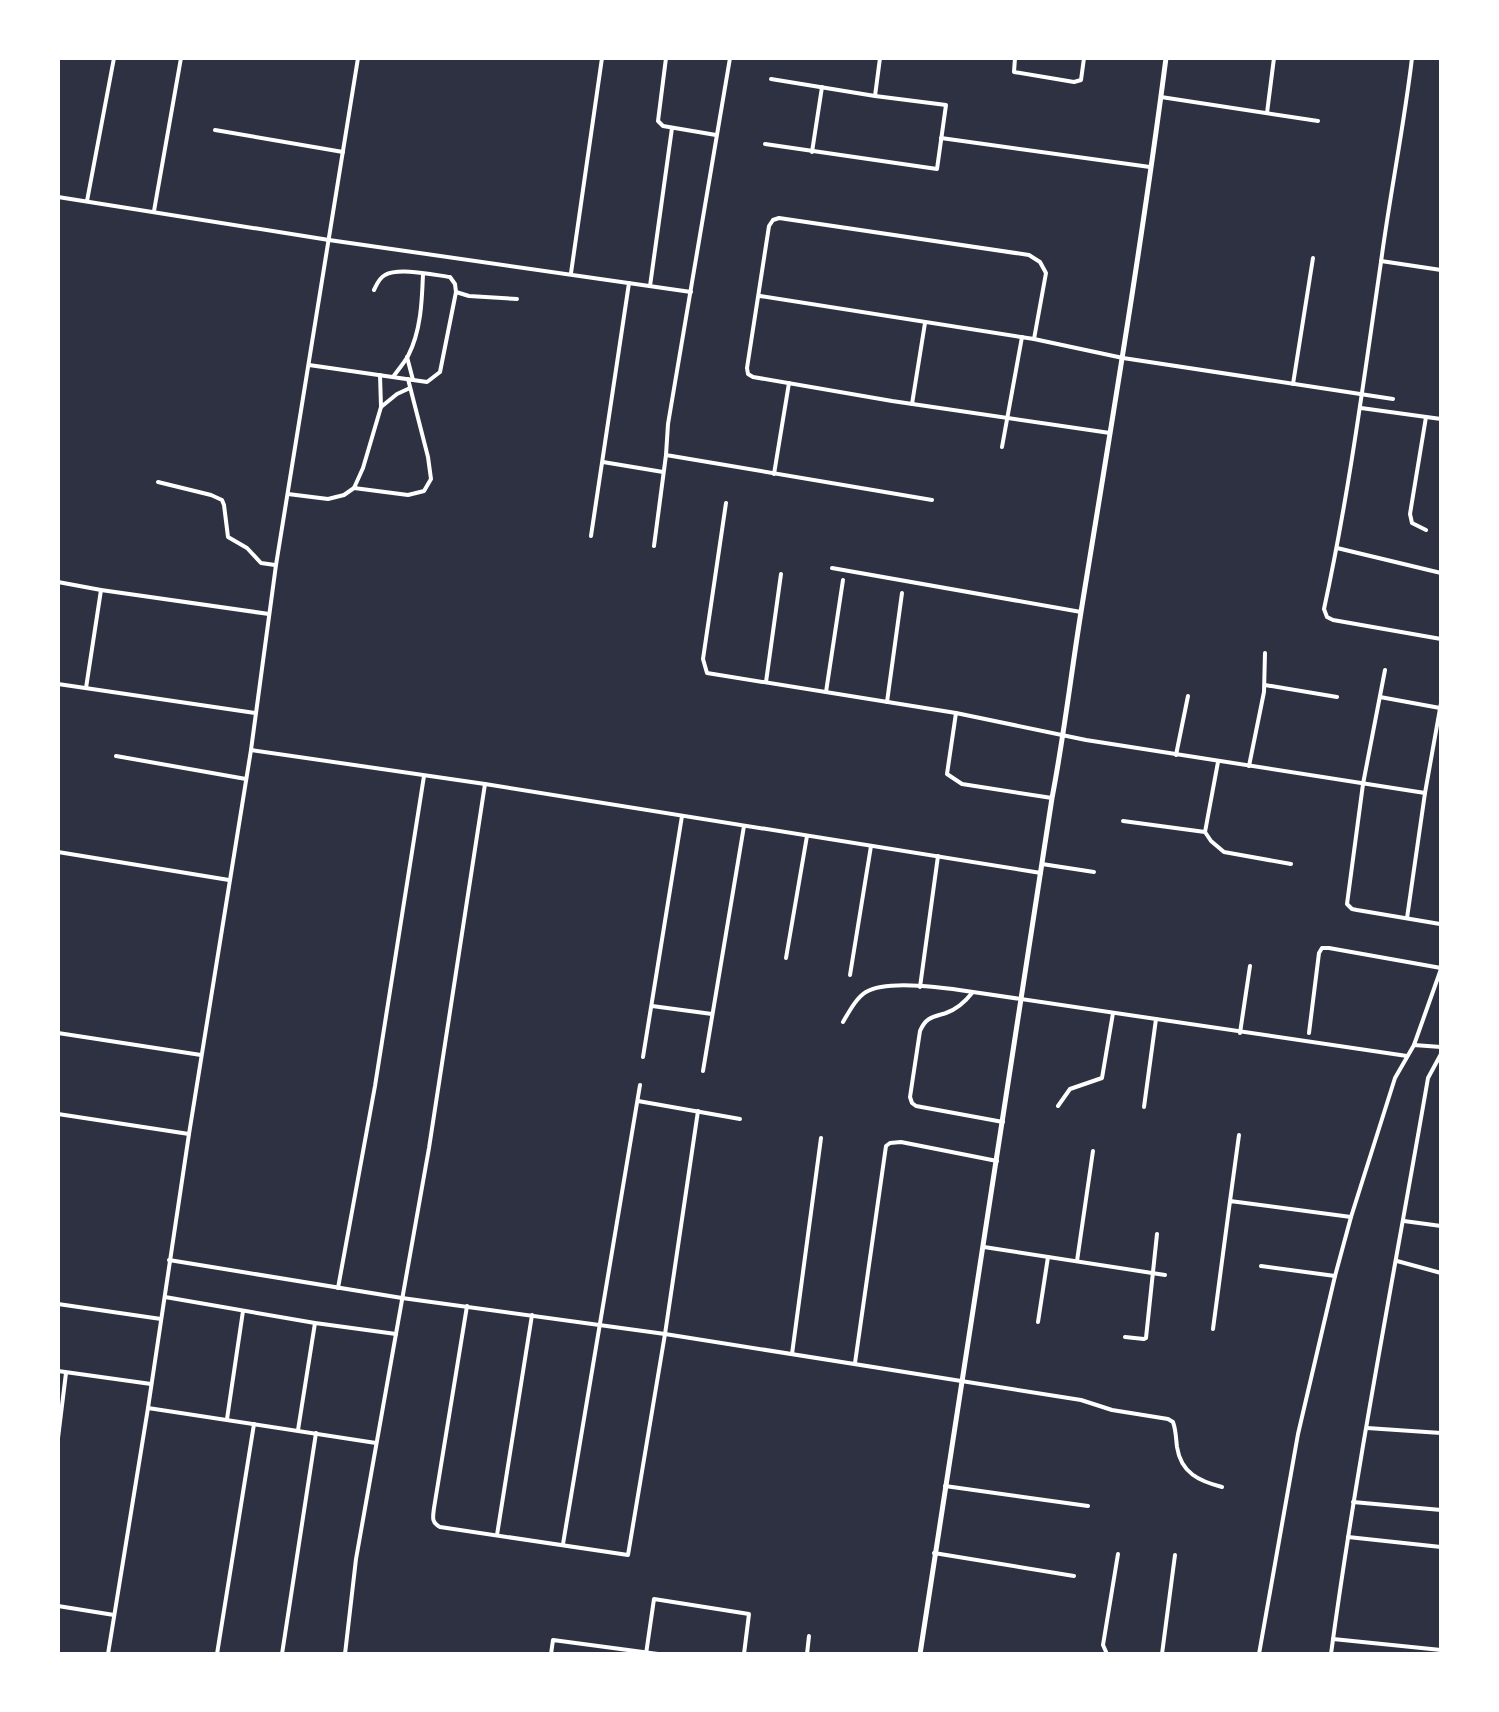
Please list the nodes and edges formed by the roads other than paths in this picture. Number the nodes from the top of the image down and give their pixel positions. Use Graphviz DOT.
graph roads {
  1 [pos="114,58"];
  2 [pos="181,58"];
  3 [pos="358,58"];
  4 [pos="602,58"];
  5 [pos="666,58"];
  6 [pos="730,58"];
  7 [pos="880,58"];
  8 [pos="1015,58"];
  9 [pos="1084,58"];
  10 [pos="1166,58"];
  11 [pos="1274,58"];
  12 [pos="1412,58"];
  13 [pos="771,79"];
  14 [pos="822,87"];
  15 [pos="875,96"];
  16 [pos="1161,97"];
  17 [pos="1267,113"];
  18 [pos="1318,121"];
  19 [pos="672,128"];
  20 [pos="215,130"];
  21 [pos="716,135"];
  22 [pos="941,138"];
  23 [pos="765,144"];
  24 [pos="343,152"];
  25 [pos="812,152"];
  26 [pos="1150,167"];
  27 [pos="58,197"];
  28 [pos="87,201"];
  29 [pos="154,211"];
  30 [pos="329,240"];
  31 [pos="1313,258"];
  32 [pos="1381,261"];
  33 [pos="1441,270"];
  34 [pos="423,274"];
  35 [pos="571,274"];
  36 [pos="629,283"];
  37 [pos="650,286"];
  38 [pos="374,290"];
  39 [pos="456,292"];
  40 [pos="691,292"];
  41 [pos="760,296"];
  42 [pos="517,299"];
  43 [pos="925,323"];
  44 [pos="1022,337"];
  45 [pos="1034,339"];
  46 [pos="407,357"];
  47 [pos="1123,358"];
  48 [pos="309,365"];
  49 [pos="380,375"];
  50 [pos="393,377"];
  51 [pos="410,379"];
  52 [pos="789,383"];
  53 [pos="1293,384"];
  54 [pos="410,388"];
  55 [pos="1363,395"];
  56 [pos="1393,399"];
  57 [pos="912,404"];
  58 [pos="381,407"];
  59 [pos="1361,408"];
  60 [pos="1426,417"];
  61 [pos="1008,418"];
  62 [pos="1441,419"];
  63 [pos="1110,433"];
  64 [pos="1002,447"];
  65 [pos="666,455"];
  66 [pos="602,462"];
  67 [pos="663,472"];
  68 [pos="774,474"];
  69 [pos="158,482"];
  70 [pos="354,488"];
  71 [pos="287,494"];
  72 [pos="932,500"];
  73 [pos="726,503"];
  74 [pos="1426,530"];
  75 [pos="591,536"];
  76 [pos="654,546"];
  77 [pos="1337,548"];
  78 [pos="276,565"];
  79 [pos="832,568"];
  80 [pos="1441,573"];
  81 [pos="781,574"];
  82 [pos="843,580"];
  83 [pos="58,582"];
  84 [pos="101,590"];
  85 [pos="902,593"];
  86 [pos="1081,612"];
  87 [pos="270,614"];
  88 [pos="1441,639"];
  89 [pos="1265,653"];
  90 [pos="1385,670"];
  91 [pos="766,682"];
  92 [pos="58,684"];
  93 [pos="1265,685"];
  94 [pos="86,688"];
  95 [pos="826,692"];
  96 [pos="1188,696"];
  97 [pos="1337,697"];
  98 [pos="1380,697"];
  99 [pos="887,702"];
  100 [pos="1440,705"];
  101 [pos="255,713"];
  102 [pos="956,713"];
  103 [pos="1064,735"];
  104 [pos="251,750"];
  105 [pos="1176,755"];
  106 [pos="116,756"];
  107 [pos="1218,762"];
  108 [pos="1249,766"];
  109 [pos="424,776"];
  110 [pos="246,779"];
  111 [pos="485,784"];
  112 [pos="1363,784"];
  113 [pos="1425,793"];
  114 [pos="1052,798"];
  115 [pos="682,816"];
  116 [pos="1123,821"];
  117 [pos="744,826"];
  118 [pos="1205,832"];
  119 [pos="807,836"];
  120 [pos="871,846"];
  121 [pos="58,852"];
  122 [pos="938,856"];
  123 [pos="1042,864"];
  124 [pos="1291,864"];
  125 [pos="1094,872"];
  126 [pos="1041,873"];
  127 [pos="229,880"];
  128 [pos="1407,918"];
  129 [pos="1440,924"];
  130 [pos="786,958"];
  131 [pos="1250,966"];
  132 [pos="1441,969"];
  133 [pos="850,975"];
  134 [pos="920,987"];
  135 [pos="973,992"];
  136 [pos="1022,999"];
  137 [pos="652,1006"];
  138 [pos="1113,1013"];
  139 [pos="712,1014"];
  140 [pos="1156,1019"];
  141 [pos="843,1022"];
  142 [pos="58,1033"];
  143 [pos="1240,1033"];
  144 [pos="1309,1033"];
  145 [pos="1414,1045"];
  146 [pos="1441,1047"];
  147 [pos="1441,1054"];
  148 [pos="201,1055"];
  149 [pos="1407,1056"];
  150 [pos="643,1057"];
  151 [pos="703,1071"];
  152 [pos="640,1085"];
  153 [pos="638,1101"];
  154 [pos="1058,1106"];
  155 [pos="1144,1107"];
  156 [pos="698,1111"];
  157 [pos="58,1114"];
  158 [pos="740,1119"];
  159 [pos="1003,1122"];
  160 [pos="189,1134"];
  161 [pos="1239,1135"];
  162 [pos="821,1138"];
  163 [pos="1093,1151"];
  164 [pos="997,1161"];
  165 [pos="1230,1201"];
  166 [pos="1351,1217"];
  167 [pos="1403,1221"];
  168 [pos="1441,1226"];
  169 [pos="1157,1234"];
  170 [pos="984,1247"];
  171 [pos="1048,1257"];
  172 [pos="169,1260"];
  173 [pos="1077,1261"];
  174 [pos="1396,1261"];
  175 [pos="1261,1266"];
  176 [pos="1154,1273"];
  177 [pos="1441,1273"];
  178 [pos="1165,1275"];
  179 [pos="1335,1276"];
  180 [pos="338,1288"];
  181 [pos="164,1297"];
  182 [pos="402,1298"];
  183 [pos="58,1304"];
  184 [pos="467,1306"];
  185 [pos="243,1311"];
  186 [pos="532,1315"];
  187 [pos="161,1319"];
  188 [pos="1038,1322"];
  189 [pos="315,1323"];
  190 [pos="600,1324"];
  191 [pos="1213,1329"];
  192 [pos="396,1334"];
  193 [pos="665,1334"];
  194 [pos="1125,1337"];
  195 [pos="792,1354"];
  196 [pos="855,1363"];
  197 [pos="58,1371"];
  198 [pos="66,1373"];
  199 [pos="963,1380"];
  200 [pos="151,1384"];
  201 [pos="148,1408"];
  202 [pos="226,1420"];
  203 [pos="254,1424"];
  204 [pos="1367,1428"];
  205 [pos="298,1430"];
  206 [pos="316,1433"];
  207 [pos="1441,1433"];
  208 [pos="58,1438"];
  209 [pos="376,1443"];
  210 [pos="945,1486"];
  211 [pos="1222,1487"];
  212 [pos="1353,1502"];
  213 [pos="1088,1506"];
  214 [pos="1441,1510"];
  215 [pos="497,1535"];
  216 [pos="1348,1537"];
  217 [pos="563,1545"];
  218 [pos="1441,1547"];
  219 [pos="934,1553"];
  220 [pos="1118,1554"];
  221 [pos="1175,1555"];
  222 [pos="1074,1576"];
  223 [pos="58,1606"];
  224 [pos="114,1615"];
  225 [pos="809,1636"];
  226 [pos="1333,1639"];
  227 [pos="1441,1650"];
  228 [pos="646,1653"];
  229 [pos="108,1654"];
  230 [pos="217,1654"];
  231 [pos="282,1654"];
  232 [pos="345,1654"];
  233 [pos="551,1654"];
  234 [pos="658,1654"];
  235 [pos="744,1654"];
  236 [pos="807,1654"];
  237 [pos="920,1654"];
  238 [pos="1107,1654"];
  239 [pos="1162,1654"];
  240 [pos="1259,1654"];
  241 [pos="1331,1654"];
  1 -- 28 [label="street"];
  2 -- 29 [label="street"];
  3 -- 24 [label="street"];
  4 -- 35 [label="street"];
  5 -- 19 [label="street"];
  6 -- 21 [label="street"];
  7 -- 15 [label="street"];
  8 -- 9 [label="street"];
  10 -- 16 [label="street"];
  11 -- 17 [label="street"];
  12 -- 32 [label="street"];
  13 -- 14 [label="street"];
  14 -- 15 [label="street"];
  14 -- 25 [label="street"];
  15 -- 22 [label="street"];
  16 -- 17 [label="street"];
  16 -- 26 [label="street"];
  17 -- 18 [label="street"];
  19 -- 21 [label="street"];
  19 -- 37 [label="street"];
  20 -- 24 [label="street"];
  21 -- 40 [label="street"];
  22 -- 25 [label="street"];
  22 -- 26 [label="street"];
  23 -- 25 [label="street"];
  24 -- 30 [label="street"];
  26 -- 47 [label="street"];
  27 -- 28 [label="street"];
  28 -- 29 [label="street"];
  29 -- 30 [label="street"];
  30 -- 35 [label="street"];
  30 -- 48 [label="street"];
  31 -- 53 [label="street"];
  32 -- 33 [label="street"];
  32 -- 55 [label="street"];
  34 -- 38 [label="street"];
  34 -- 39 [label="street"];
  34 -- 46 [label="street"];
  35 -- 36 [label="street"];
  36 -- 37 [label="street"];
  36 -- 66 [label="street"];
  37 -- 40 [label="street"];
  39 -- 42 [label="street"];
  39 -- 51 [label="street"];
  40 -- 65 [label="street"];
  41 -- 43 [label="street"];
  41 -- 45 [label="street"];
  41 -- 52 [label="street"];
  43 -- 44 [label="street"];
  43 -- 57 [label="street"];
  44 -- 45 [label="street"];
  44 -- 61 [label="street"];
  45 -- 47 [label="street"];
  46 -- 50 [label="street"];
  46 -- 51 [label="street"];
  47 -- 53 [label="street"];
  47 -- 63 [label="street"];
  48 -- 49 [label="street"];
  48 -- 71 [label="street"];
  49 -- 50 [label="street"];
  49 -- 58 [label="street"];
  50 -- 51 [label="street"];
  51 -- 54 [label="street"];
  52 -- 57 [label="street"];
  52 -- 68 [label="street"];
  53 -- 55 [label="street"];
  54 -- 58 [label="street"];
  54 -- 70 [label="street"];
  55 -- 56 [label="street"];
  55 -- 59 [label="street"];
  57 -- 61 [label="street"];
  58 -- 70 [label="street"];
  59 -- 60 [label="street"];
  59 -- 77 [label="street"];
  60 -- 62 [label="street"];
  60 -- 74 [label="street"];
  61 -- 63 [label="street"];
  61 -- 64 [label="street"];
  63 -- 86 [label="street"];
  65 -- 67 [label="street"];
  65 -- 68 [label="street"];
  66 -- 67 [label="street"];
  66 -- 75 [label="street"];
  67 -- 76 [label="street"];
  68 -- 72 [label="street"];
  69 -- 78 [label="street"];
  70 -- 71 [label="street"];
  71 -- 78 [label="street"];
  73 -- 91 [label="street"];
  77 -- 80 [label="street"];
  77 -- 88 [label="street"];
  78 -- 87 [label="street"];
  79 -- 86 [label="street"];
  81 -- 91 [label="street"];
  82 -- 95 [label="street"];
  83 -- 84 [label="street"];
  84 -- 87 [label="street"];
  84 -- 94 [label="street"];
  85 -- 99 [label="street"];
  86 -- 103 [label="street"];
  87 -- 101 [label="street"];
  89 -- 93 [label="street"];
  90 -- 98 [label="street"];
  91 -- 95 [label="street"];
  92 -- 94 [label="street"];
  93 -- 97 [label="street"];
  93 -- 108 [label="street"];
  94 -- 101 [label="street"];
  95 -- 99 [label="street"];
  96 -- 105 [label="street"];
  98 -- 100 [label="street"];
  98 -- 112 [label="street"];
  99 -- 102 [label="street"];
  100 -- 113 [label="street"];
  101 -- 104 [label="street"];
  102 -- 103 [label="street"];
  102 -- 114 [label="street"];
  103 -- 105 [label="street"];
  103 -- 114 [label="street"];
  104 -- 109 [label="street"];
  104 -- 110 [label="street"];
  105 -- 107 [label="street"];
  106 -- 110 [label="street"];
  107 -- 108 [label="street"];
  107 -- 118 [label="street"];
  108 -- 112 [label="street"];
  109 -- 111 [label="street"];
  109 -- 180 [label="street"];
  110 -- 127 [label="street"];
  111 -- 115 [label="street"];
  111 -- 182 [label="street"];
  112 -- 113 [label="street"];
  112 -- 128 [label="street"];
  113 -- 128 [label="street"];
  114 -- 123 [label="street"];
  115 -- 117 [label="street"];
  115 -- 137 [label="street"];
  116 -- 118 [label="street"];
  117 -- 119 [label="street"];
  117 -- 139 [label="street"];
  118 -- 124 [label="street"];
  119 -- 120 [label="street"];
  119 -- 130 [label="street"];
  120 -- 122 [label="street"];
  120 -- 133 [label="street"];
  121 -- 127 [label="street"];
  122 -- 126 [label="street"];
  122 -- 134 [label="street"];
  123 -- 125 [label="street"];
  123 -- 126 [label="street"];
  126 -- 136 [label="street"];
  127 -- 148 [label="street"];
  128 -- 129 [label="street"];
  131 -- 143 [label="street"];
  132 -- 144 [label="street"];
  132 -- 145 [label="street"];
  134 -- 135 [label="street"];
  134 -- 141 [label="street"];
  135 -- 136 [label="street"];
  135 -- 159 [label="street"];
  136 -- 138 [label="street"];
  136 -- 159 [label="street"];
  137 -- 139 [label="street"];
  137 -- 150 [label="street"];
  138 -- 140 [label="street"];
  138 -- 154 [label="street"];
  139 -- 151 [label="street"];
  140 -- 143 [label="street"];
  140 -- 155 [label="street"];
  142 -- 148 [label="street"];
  143 -- 149 [label="street"];
  145 -- 146 [label="street"];
  145 -- 149 [label="street"];
  147 -- 167 [label="street"];
  148 -- 160 [label="street"];
  149 -- 166 [label="street"];
  152 -- 153 [label="street"];
  153 -- 156 [label="street"];
  153 -- 190 [label="street"];
  156 -- 158 [label="street"];
  156 -- 193 [label="street"];
  157 -- 160 [label="street"];
  159 -- 164 [label="street"];
  160 -- 172 [label="street"];
  161 -- 165 [label="street"];
  162 -- 195 [label="street"];
  163 -- 173 [label="street"];
  164 -- 170 [label="street"];
  164 -- 196 [label="street"];
  165 -- 166 [label="street"];
  165 -- 191 [label="street"];
  166 -- 179 [label="street"];
  167 -- 168 [label="street"];
  167 -- 174 [label="street"];
  169 -- 176 [label="street"];
  170 -- 171 [label="street"];
  170 -- 199 [label="street"];
  171 -- 173 [label="street"];
  171 -- 188 [label="street"];
  172 -- 180 [label="street"];
  172 -- 181 [label="street"];
  173 -- 176 [label="street"];
  174 -- 177 [label="street"];
  174 -- 204 [label="street"];
  175 -- 179 [label="street"];
  176 -- 178 [label="street"];
  176 -- 194 [label="street"];
  179 -- 240 [label="street"];
  180 -- 182 [label="street"];
  181 -- 185 [label="street"];
  181 -- 187 [label="street"];
  182 -- 184 [label="street"];
  182 -- 192 [label="street"];
  183 -- 187 [label="street"];
  184 -- 186 [label="street"];
  184 -- 215 [label="street"];
  185 -- 189 [label="street"];
  185 -- 202 [label="street"];
  186 -- 190 [label="street"];
  186 -- 215 [label="street"];
  187 -- 200 [label="street"];
  189 -- 192 [label="street"];
  189 -- 205 [label="street"];
  190 -- 193 [label="street"];
  190 -- 217 [label="street"];
  192 -- 209 [label="street"];
  193 -- 195 [label="street"];
  193 -- 217 [label="street"];
  195 -- 196 [label="street"];
  196 -- 199 [label="street"];
  197 -- 198 [label="street"];
  198 -- 200 [label="street"];
  198 -- 208 [label="street"];
  199 -- 210 [label="street"];
  199 -- 211 [label="street"];
  200 -- 201 [label="street"];
  201 -- 202 [label="street"];
  201 -- 224 [label="street"];
  202 -- 203 [label="street"];
  203 -- 205 [label="street"];
  203 -- 230 [label="street"];
  204 -- 207 [label="street"];
  204 -- 212 [label="street"];
  205 -- 206 [label="street"];
  206 -- 209 [label="street"];
  206 -- 231 [label="street"];
  209 -- 232 [label="street"];
  210 -- 213 [label="street"];
  210 -- 219 [label="street"];
  212 -- 214 [label="street"];
  212 -- 216 [label="street"];
  215 -- 217 [label="street"];
  216 -- 218 [label="street"];
  216 -- 226 [label="street"];
  219 -- 222 [label="street"];
  219 -- 237 [label="street"];
  220 -- 238 [label="street"];
  221 -- 239 [label="street"];
  223 -- 224 [label="street"];
  224 -- 229 [label="street"];
  225 -- 236 [label="street"];
  226 -- 227 [label="street"];
  226 -- 241 [label="street"];
  228 -- 233 [label="street"];
  228 -- 234 [label="street"];
  228 -- 235 [label="street"];
}
